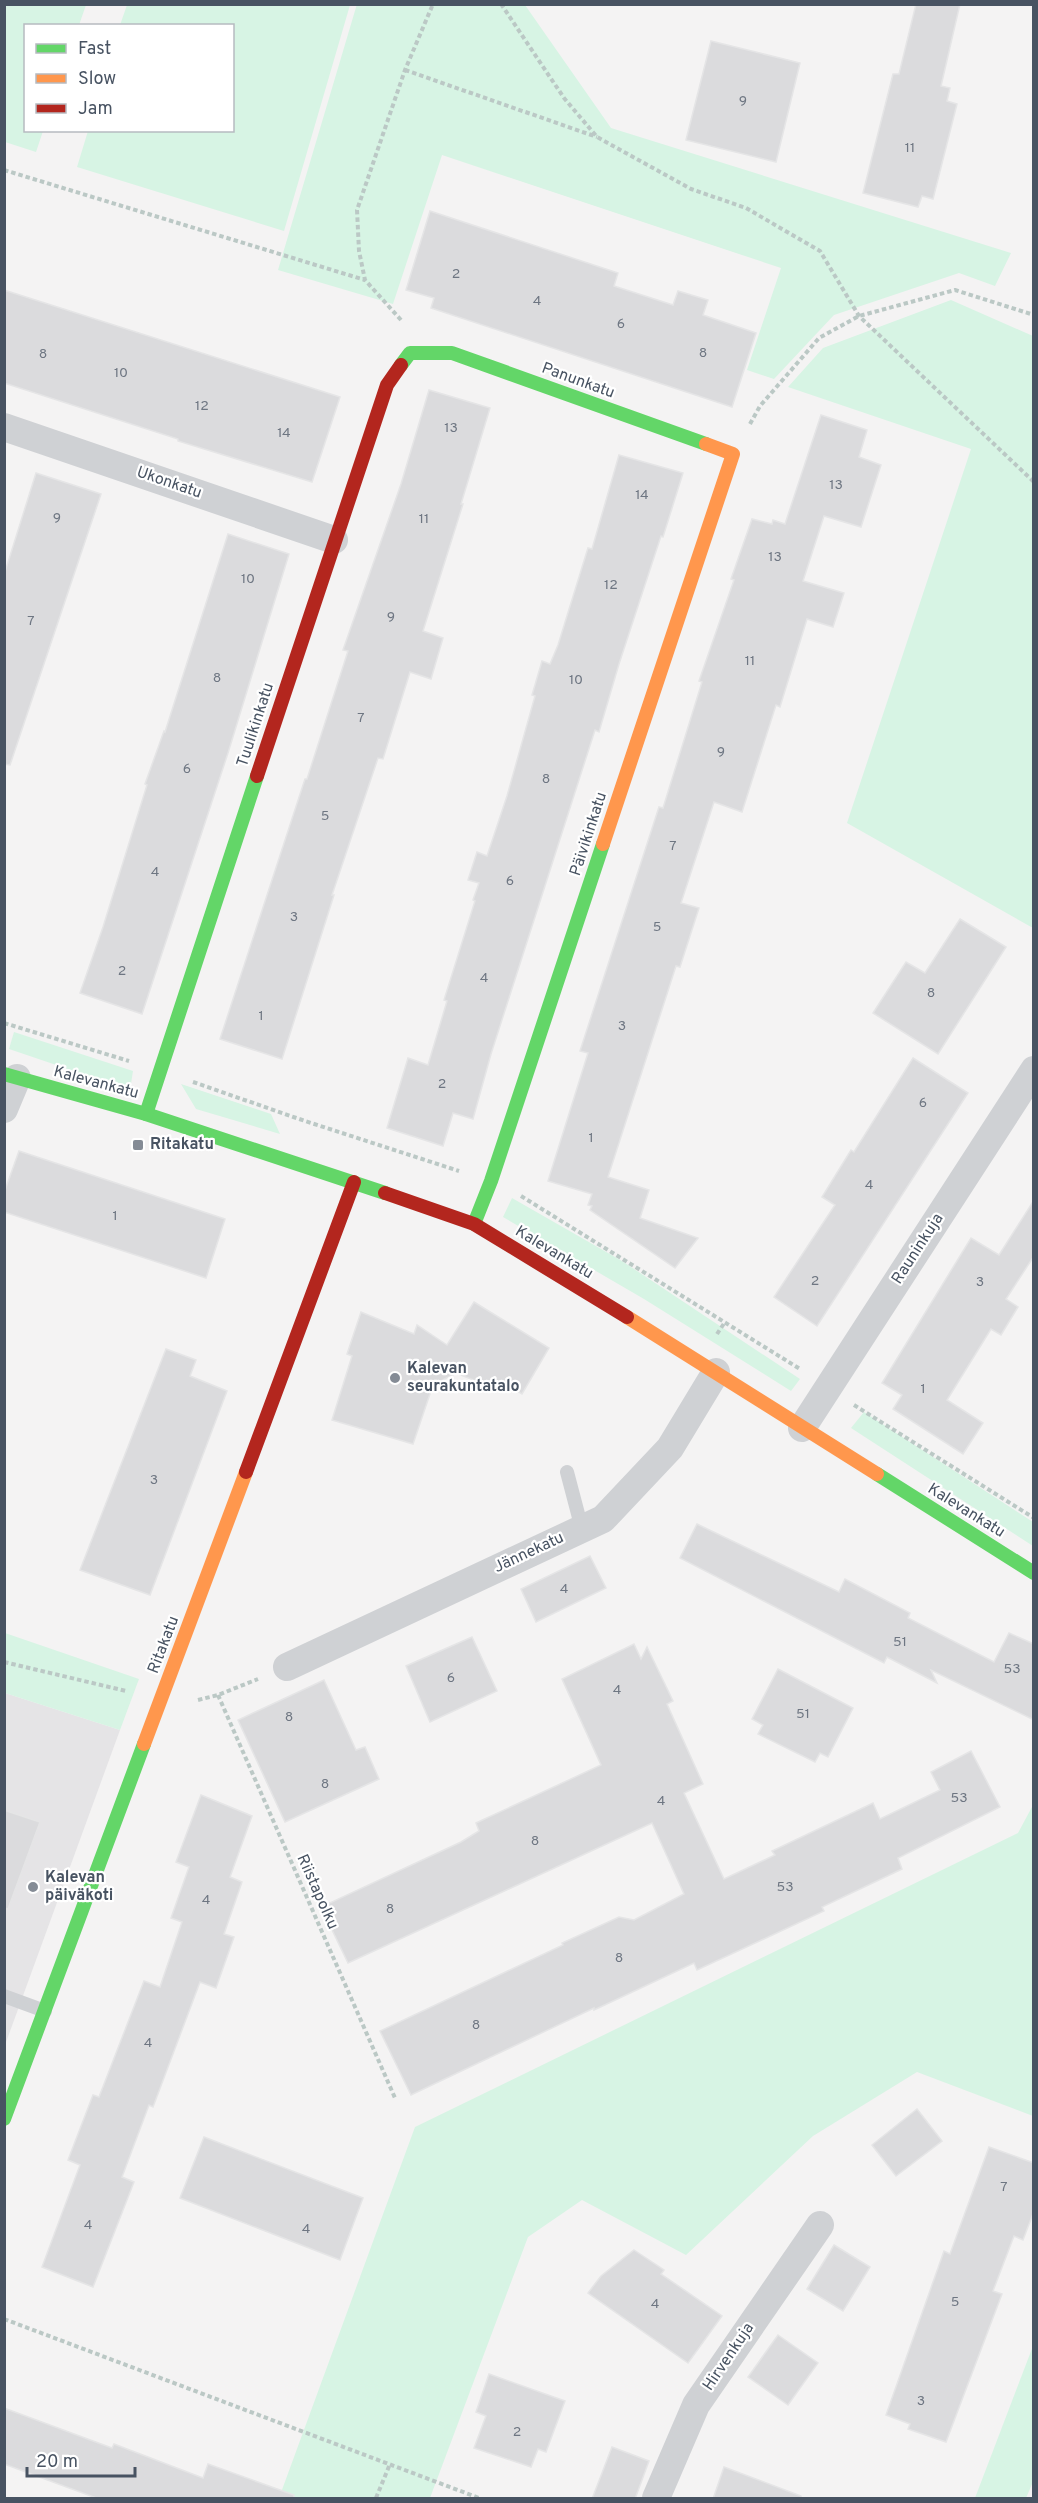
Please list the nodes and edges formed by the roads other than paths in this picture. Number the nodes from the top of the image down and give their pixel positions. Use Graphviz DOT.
graph roads {
  1 [pos="410,352"];
  2 [pos="7,435"];
  3 [pos="733,454"];
  4 [pos="334,540"];
  5 [pos="1034,1070"];
  6 [pos="11,1076"];
  7 [pos="4,1109"];
  8 [pos="146,1114"];
  9 [pos="354,1182"];
  10 [pos="474,1224"];
  11 [pos="716,1372"];
  12 [pos="802,1428"];
  13 [pos="567,1472"];
  14 [pos="582,1529"];
  15 [pos="1034,1573"];
  16 [pos="286,1667"];
  17 [pos="4,1996"];
  18 [pos="45,2011"];
  19 [pos="4,2119"];
  20 [pos="820,2225"];
  21 [pos="656,2499"];
  1 -- 3 [label="street, Panunkatu"];
  1 -- 4 [label="street, Tuulikinkatu"];
  2 -- 4 [label="street, Ukonkatu"];
  3 -- 10 [label="street, Päivikinkatu"];
  4 -- 8 [label="street, Tuulikinkatu"];
  5 -- 12 [label="street, Rauninkuja"];
  6 -- 7 [label="street"];
  6 -- 8 [label="street, Kalevankatu"];
  8 -- 9 [label="street, Kalevankatu"];
  9 -- 10 [label="street, Kalevankatu"];
  9 -- 18 [label="street, Ritakatu"];
  10 -- 11 [label="street, Kalevankatu"];
  11 -- 12 [label="street, Kalevankatu"];
  11 -- 14 [label="street, Jännekatu"];
  12 -- 15 [label="street, Kalevankatu"];
  13 -- 14 [label="lane"];
  14 -- 16 [label="street, Jännekatu"];
  17 -- 18 [label="lane"];
  18 -- 19 [label="street, Ritakatu"];
  20 -- 21 [label="street, Hirvenkuja"];
}
